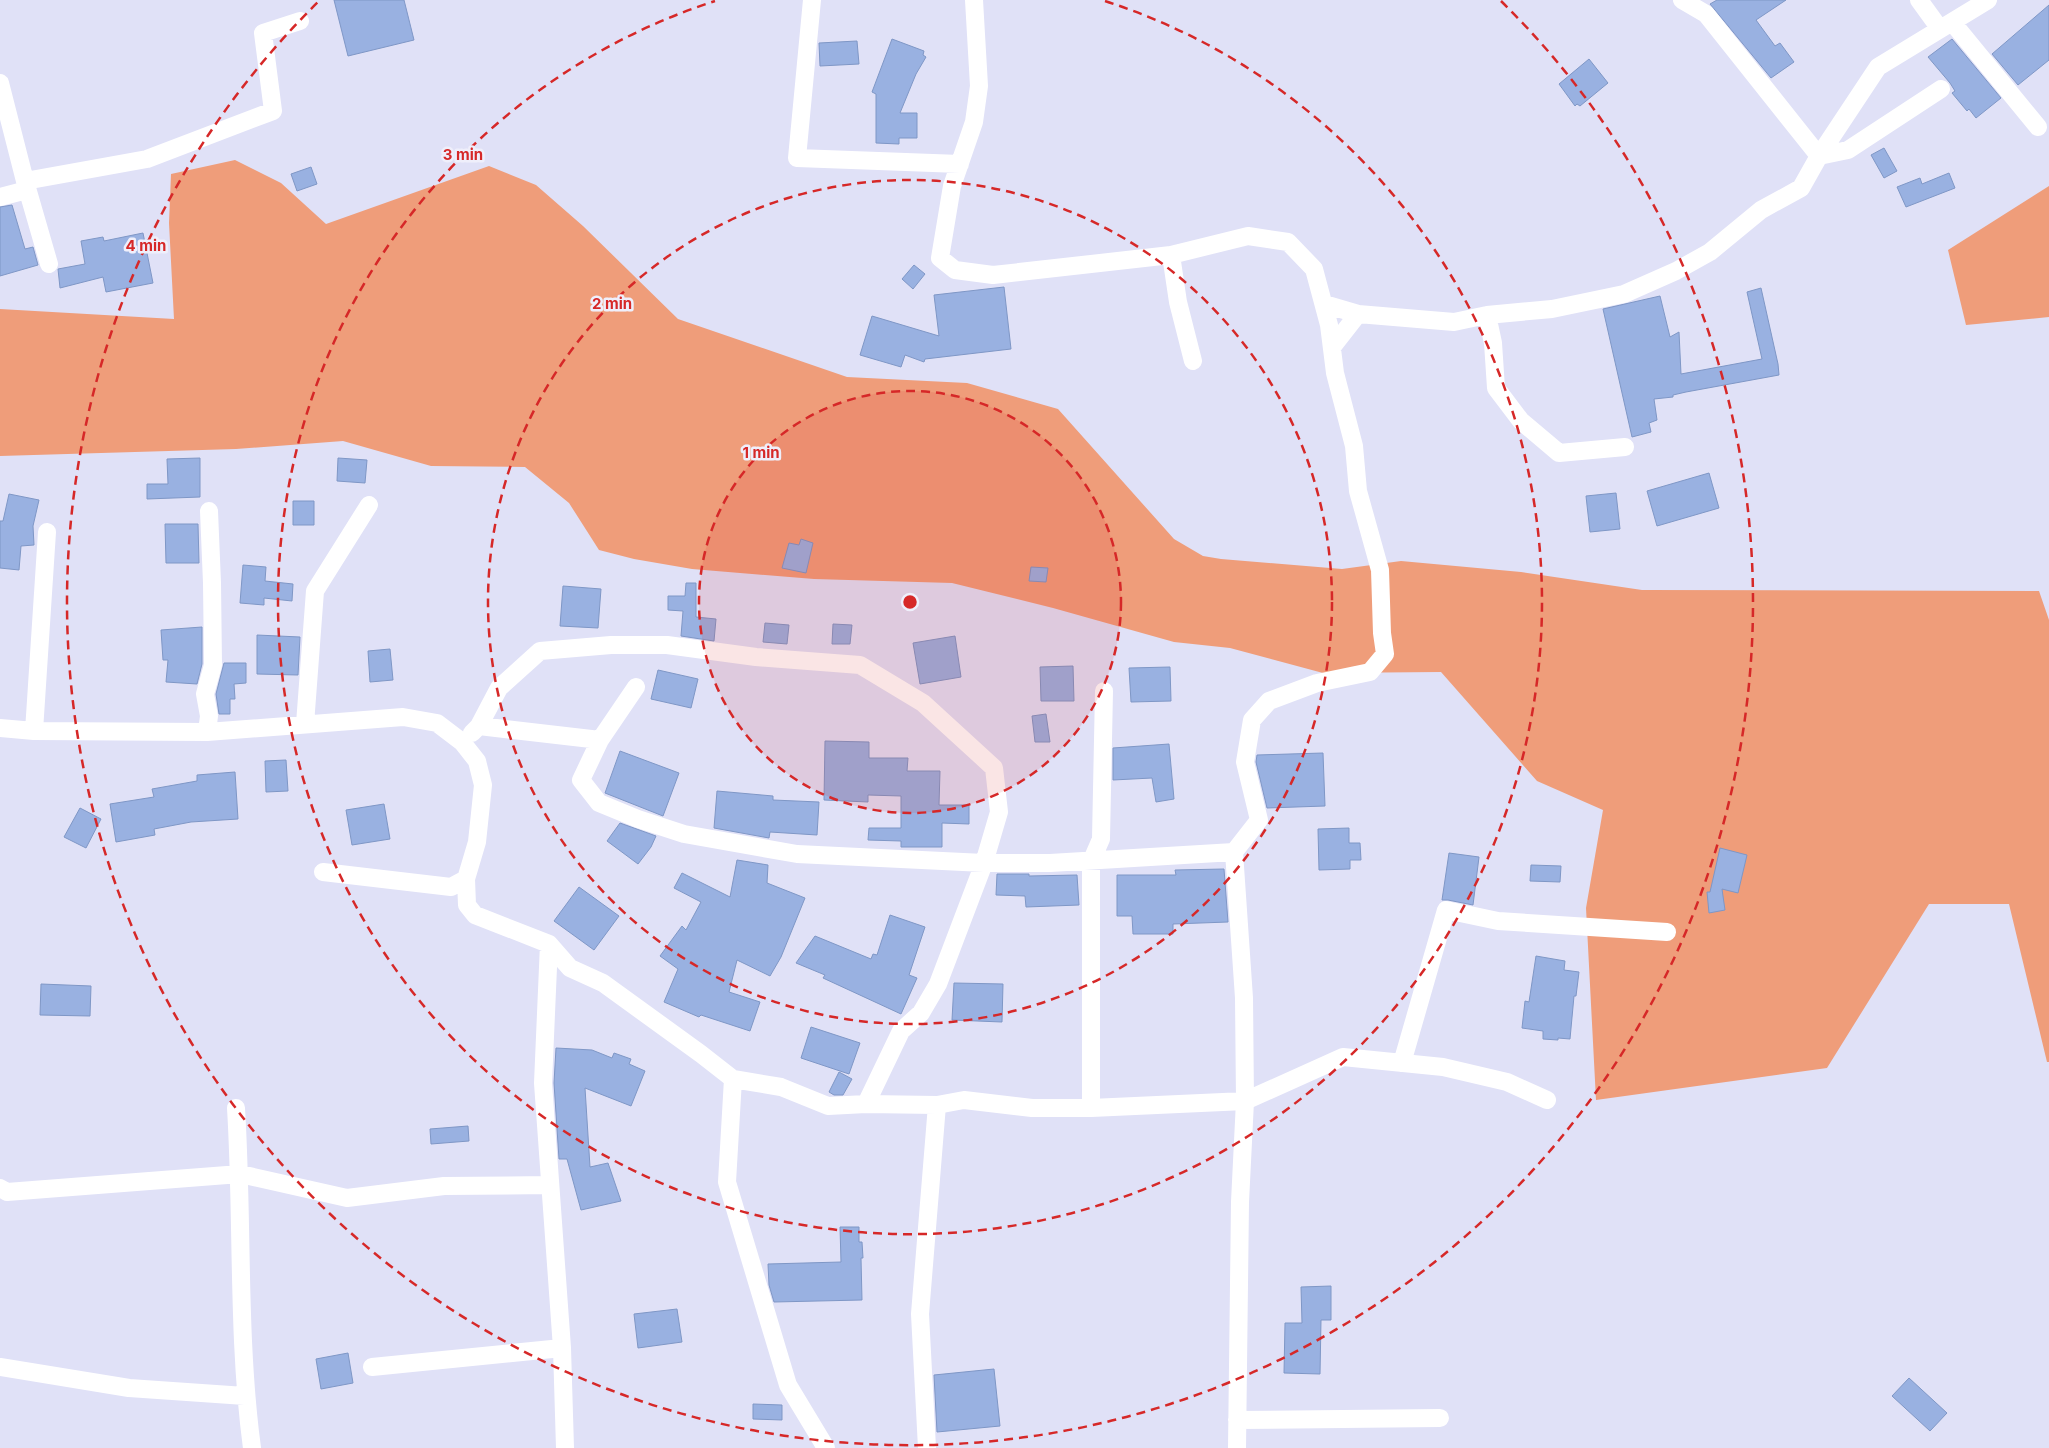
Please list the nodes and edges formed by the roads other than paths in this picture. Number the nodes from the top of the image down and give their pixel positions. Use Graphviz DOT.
graph roads {
  1 [pos="812,0"];
  2 [pos="974,0"];
  3 [pos="1682,0"];
  4 [pos="1919,0"];
  5 [pos="1988,0"];
  6 [pos="300,21"];
  7 [pos="1946,26"];
  8 [pos="0,83"];
  9 [pos="1941,89"];
  10 [pos="2038,127"];
  11 [pos="1819,156"];
  12 [pos="960,164"];
  13 [pos="26,185"];
  14 [pos="0,197"];
  15 [pos="1170,255"];
  16 [pos="49,264"];
  17 [pos="1324,304"];
  18 [pos="1358,314"];
  19 [pos="1487,316"];
  20 [pos="1333,346"];
  21 [pos="1193,361"];
  22 [pos="1625,448"];
  23 [pos="369,505"];
  24 [pos="209,511"];
  25 [pos="47,532"];
  26 [pos="636,687"];
  27 [pos="1104,691"];
  28 [pos="305,724"];
  29 [pos="479,726"];
  30 [pos="0,728"];
  31 [pos="34,731"];
  32 [pos="207,732"];
  33 [pos="600,740"];
  34 [pos="462,742"];
  35 [pos="1234,852"];
  36 [pos="1092,862"];
  37 [pos="984,863"];
  38 [pos="323,872"];
  39 [pos="466,879"];
  40 [pos="1667,932"];
  41 [pos="549,944"];
  42 [pos="1402,1063"];
  43 [pos="733,1080"];
  44 [pos="1546,1100"];
  45 [pos="1245,1101"];
  46 [pos="866,1104"];
  47 [pos="937,1105"];
  48 [pos="236,1108"];
  49 [pos="1091,1108"];
  50 [pos="240,1174"];
  51 [pos="550,1185"];
  52 [pos="0,1188"];
  53 [pos="562,1348"];
  54 [pos="0,1367"];
  55 [pos="372,1367"];
  56 [pos="245,1396"];
  57 [pos="1440,1418"];
  58 [pos="1237,1420"];
  59 [pos="252,1448"];
  60 [pos="565,1448"];
  61 [pos="826,1448"];
  62 [pos="927,1448"];
  63 [pos="1237,1448"];
  1 -- 12 [label="street"];
  2 -- 12 [label="street"];
  3 -- 11 [label="street"];
  4 -- 7 [label="street"];
  5 -- 7 [label="street"];
  6 -- 13 [label="street"];
  7 -- 10 [label="street"];
  7 -- 11 [label="street"];
  8 -- 13 [label="street"];
  9 -- 11 [label="street"];
  11 -- 19 [label="street"];
  12 -- 15 [label="street"];
  13 -- 14 [label="street"];
  13 -- 16 [label="street"];
  15 -- 17 [label="street"];
  15 -- 21 [label="street"];
  17 -- 18 [label="street"];
  17 -- 20 [label="street"];
  18 -- 19 [label="street"];
  18 -- 20 [label="street"];
  19 -- 22 [label="street"];
  20 -- 35 [label="street"];
  23 -- 28 [label="street"];
  24 -- 32 [label="street"];
  25 -- 31 [label="street"];
  26 -- 33 [label="street"];
  27 -- 36 [label="street"];
  28 -- 32 [label="street"];
  28 -- 34 [label="street"];
  29 -- 33 [label="street"];
  29 -- 34 [label="street"];
  29 -- 37 [label="street"];
  30 -- 31 [label="street"];
  31 -- 32 [label="street"];
  33 -- 37 [label="street"];
  34 -- 39 [label="street"];
  35 -- 36 [label="street"];
  35 -- 45 [label="street"];
  36 -- 37 [label="street"];
  36 -- 49 [label="street"];
  37 -- 46 [label="street"];
  38 -- 39 [label="street"];
  39 -- 41 [label="street"];
  40 -- 42 [label="street"];
  41 -- 43 [label="street"];
  41 -- 51 [label="street"];
  42 -- 44 [label="street"];
  42 -- 45 [label="street"];
  43 -- 46 [label="street"];
  43 -- 61 [label="street"];
  45 -- 49 [label="street"];
  45 -- 58 [label="street"];
  46 -- 47 [label="street"];
  47 -- 49 [label="street"];
  47 -- 62 [label="street"];
  48 -- 50 [label="street"];
  50 -- 51 [label="street"];
  50 -- 52 [label="street"];
  50 -- 56 [label="street"];
  51 -- 53 [label="street"];
  53 -- 55 [label="street"];
  53 -- 60 [label="street"];
  54 -- 56 [label="street"];
  56 -- 59 [label="street"];
  57 -- 58 [label="street"];
  58 -- 63 [label="street"];
}
